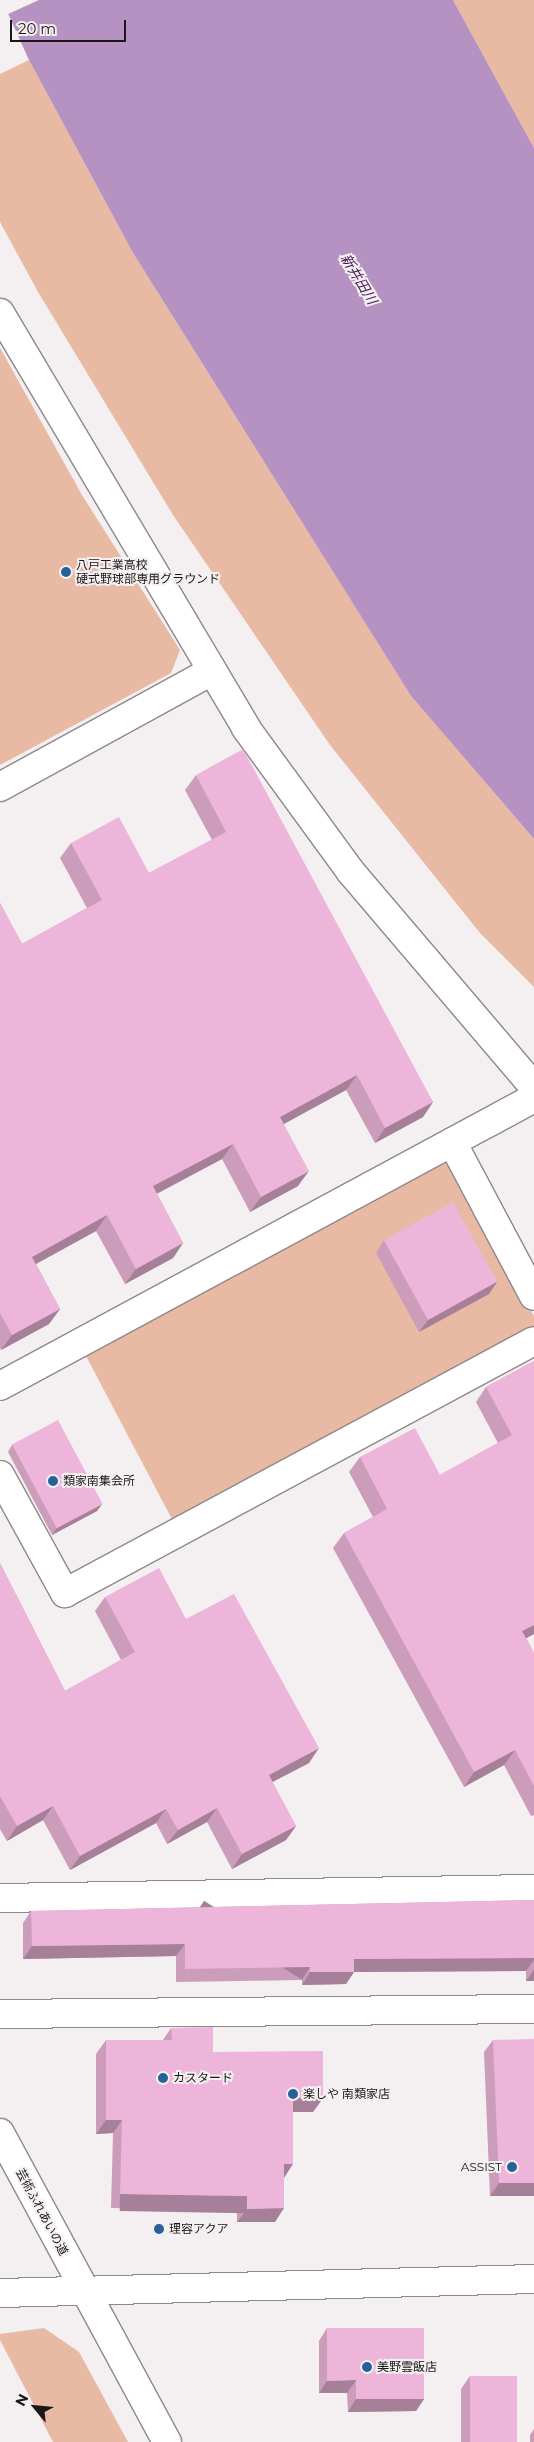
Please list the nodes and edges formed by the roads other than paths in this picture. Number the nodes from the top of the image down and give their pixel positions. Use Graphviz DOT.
graph roads {
  1 [pos="0,314"];
  2 [pos="212,670"];
  3 [pos="0,787"];
  4 [pos="534,1087"];
  5 [pos="534,1098"];
  6 [pos="452,1142"];
  7 [pos="534,1296"];
  8 [pos="534,1340"];
  9 [pos="0,1386"];
  10 [pos="0,1475"];
  11 [pos="534,1889"];
  12 [pos="0,1898"];
  13 [pos="534,2009"];
  14 [pos="0,2014"];
  15 [pos="0,2133"];
  16 [pos="534,2279"];
  17 [pos="84,2292"];
  18 [pos="0,2293"];
  19 [pos="167,2442"];
  1 -- 2 [label="street"];
  2 -- 3 [label="street"];
  2 -- 4 [label="street"];
  5 -- 6 [label="street"];
  6 -- 7 [label="street"];
  6 -- 9 [label="street"];
  8 -- 10 [label="street"];
  11 -- 12 [label="street"];
  13 -- 14 [label="street"];
  15 -- 17 [label="street, 芸術ふれあいの道"];
  16 -- 17 [label="street"];
  17 -- 18 [label="street"];
  17 -- 19 [label="street, 芸術ふれあいの道"];
}
